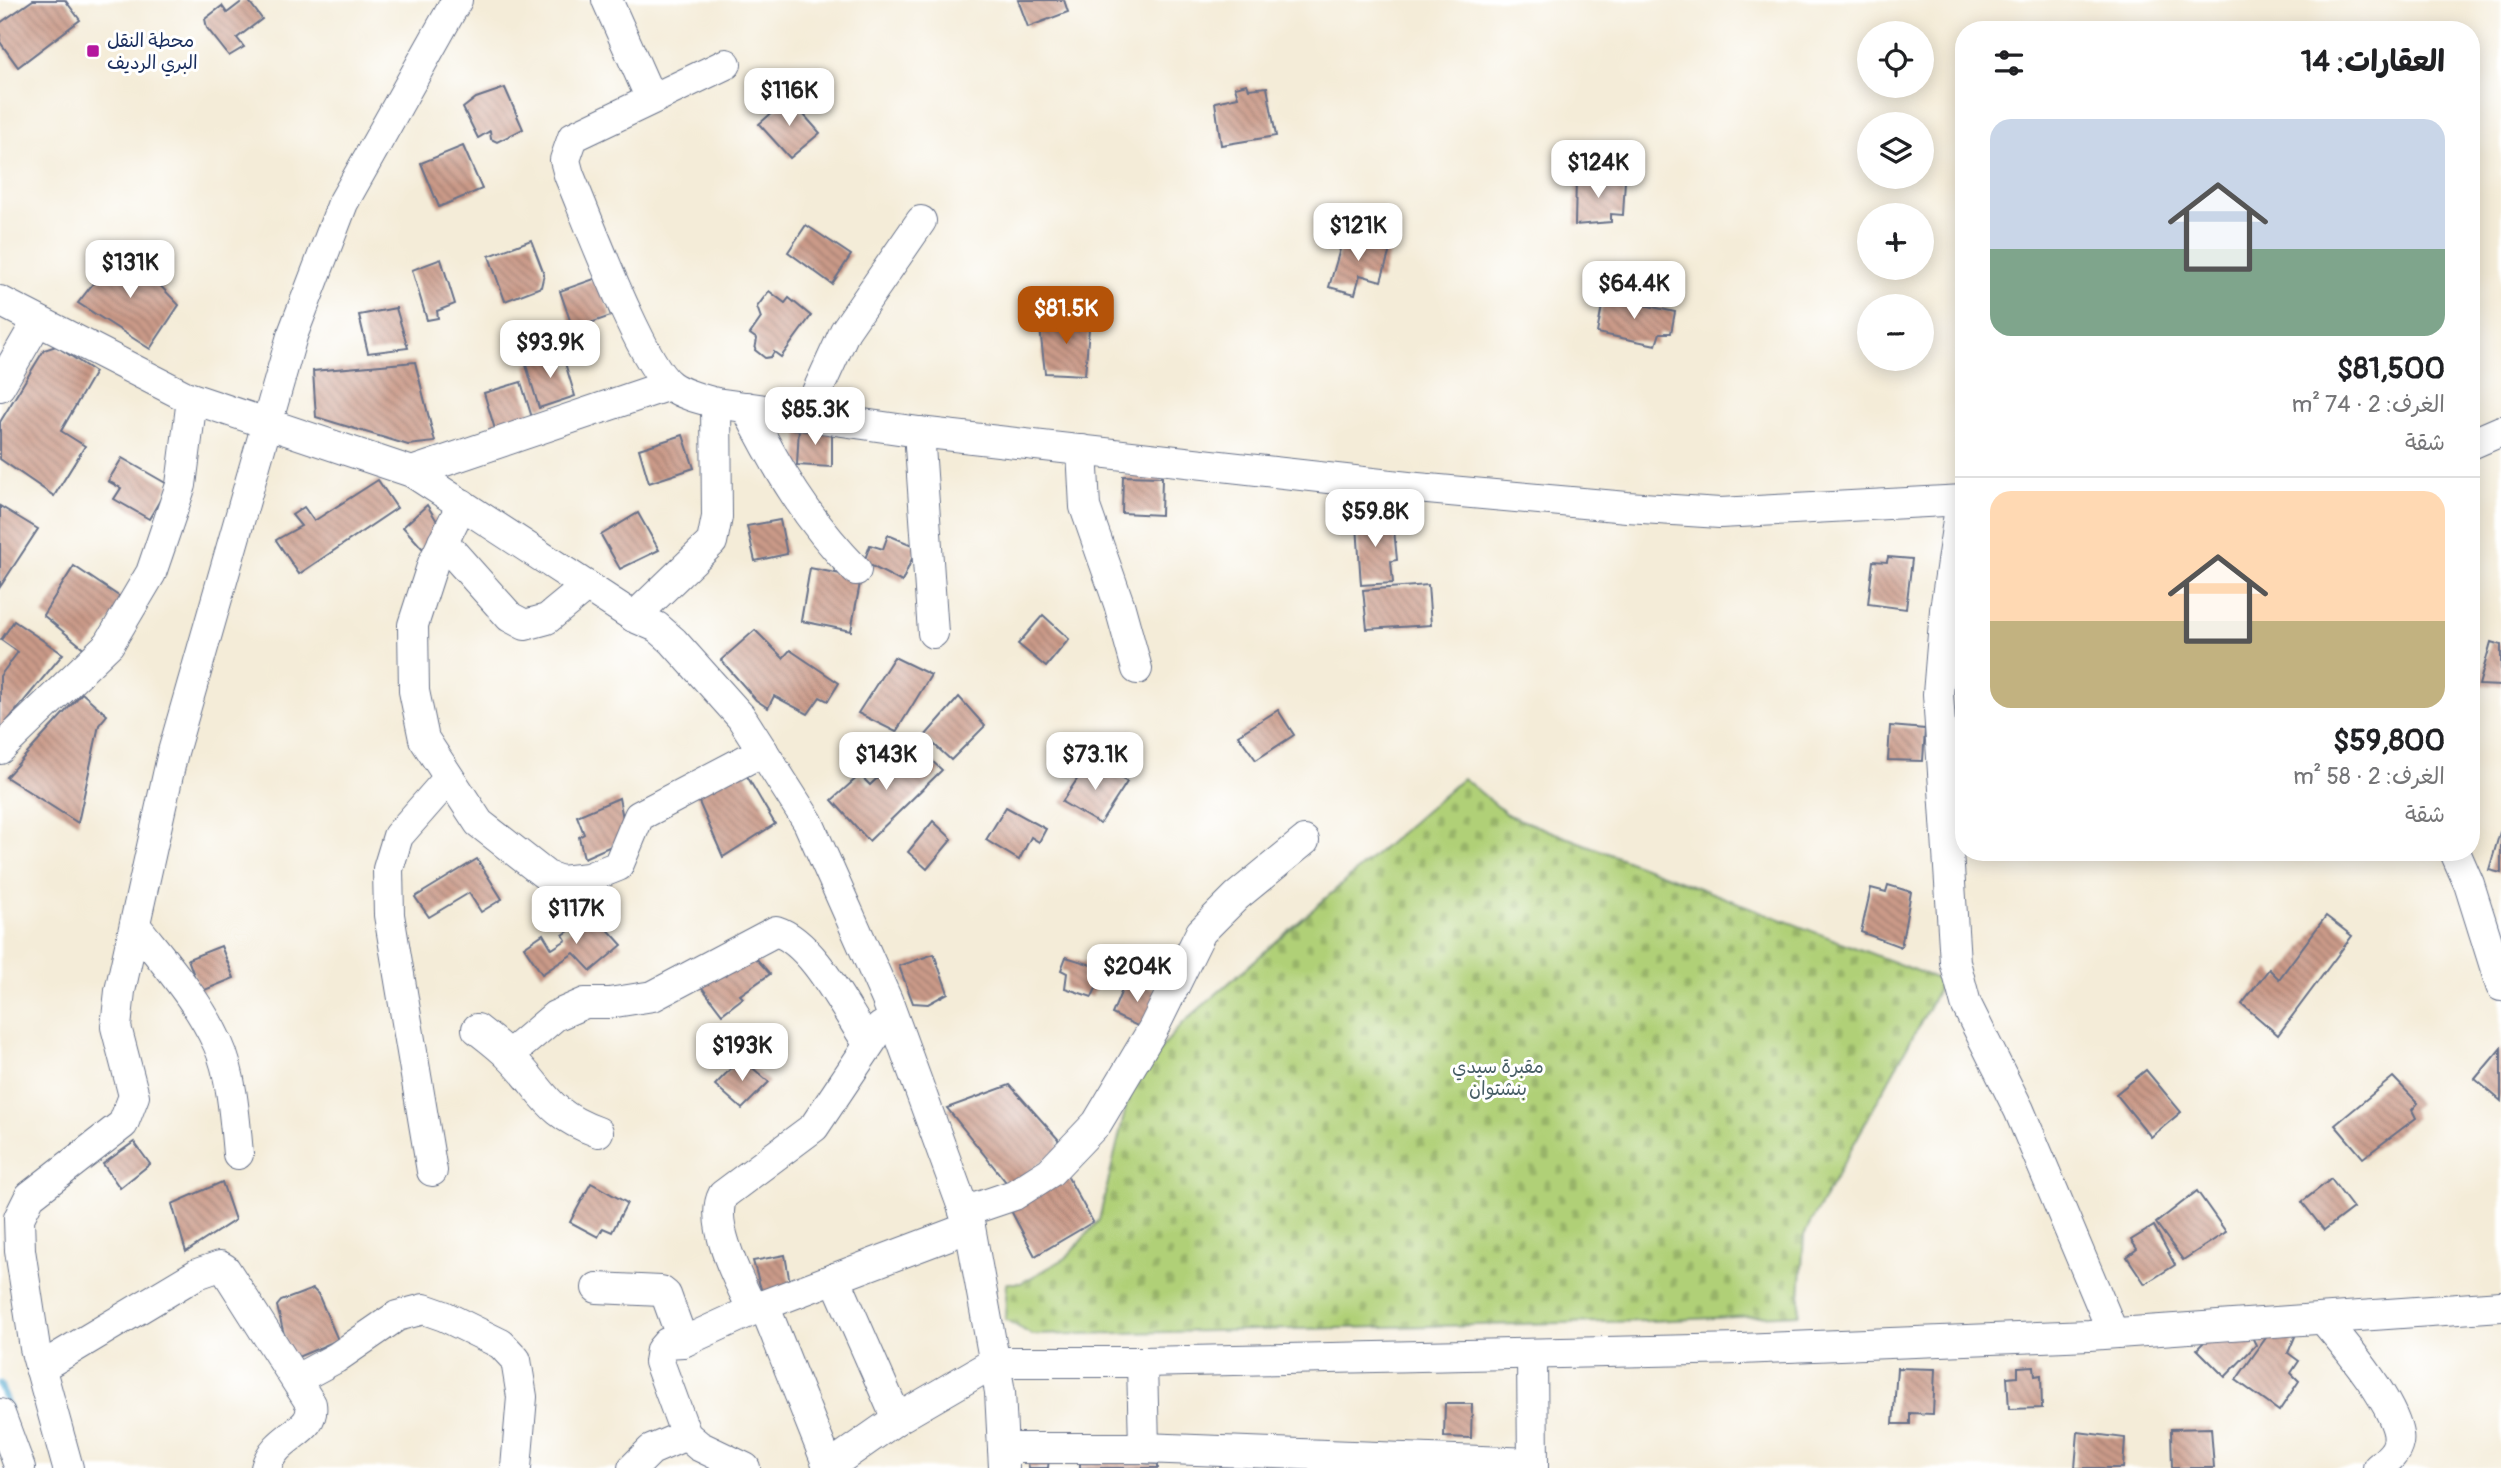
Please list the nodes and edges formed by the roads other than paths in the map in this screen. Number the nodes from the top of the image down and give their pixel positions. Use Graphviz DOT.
graph roads {
  1 [pos="457,0"];
  2 [pos="607,0"];
  3 [pos="726,64"];
  4 [pos="651,99"];
  5 [pos="921,221"];
  6 [pos="0,301"];
  7 [pos="37,322"];
  8 [pos="0,386"];
  9 [pos="669,386"];
  10 [pos="199,401"];
  11 [pos="716,403"];
  12 [pos="746,407"];
  13 [pos="806,416"];
  14 [pos="268,425"];
  15 [pos="2501,431"];
  16 [pos="919,432"];
  17 [pos="2480,440"];
  18 [pos="1082,450"];
  19 [pos="412,472"];
  20 [pos="462,504"];
  21 [pos="1955,510"];
  22 [pos="443,542"];
  23 [pos="1955,551"];
  24 [pos="856,570"];
  25 [pos="587,586"];
  26 [pos="634,617"];
  27 [pos="933,634"];
  28 [pos="1137,669"];
  29 [pos="0,749"];
  30 [pos="763,751"];
  31 [pos="448,779"];
  32 [pos="1304,841"];
  33 [pos="2459,861"];
  34 [pos="135,925"];
  35 [pos="2493,931"];
  36 [pos="2501,986"];
  37 [pos="892,1013"];
  38 [pos="477,1029"];
  39 [pos="868,1043"];
  40 [pos="509,1055"];
  41 [pos="598,1132"];
  42 [pos="238,1154"];
  43 [pos="432,1171"];
  44 [pos="967,1219"];
  45 [pos="835,1278"];
  46 [pos="597,1288"];
  47 [pos="2501,1306"];
  48 [pos="759,1308"];
  49 [pos="2324,1320"];
  50 [pos="2113,1333"];
  51 [pos="683,1342"];
  52 [pos="1532,1355"];
  53 [pos="995,1362"];
  54 [pos="1142,1362"];
  55 [pos="40,1368"];
  56 [pos="297,1379"];
  57 [pos="0,1413"];
  58 [pos="897,1419"];
  59 [pos="686,1435"];
  60 [pos="1144,1448"];
  61 [pos="1004,1458"];
  62 [pos="1533,1465"];
  63 [pos="20,1468"];
  64 [pos="68,1468"];
  65 [pos="266,1468"];
  66 [pos="516,1468"];
  67 [pos="633,1468"];
  68 [pos="745,1468"];
  69 [pos="828,1468"];
  70 [pos="2378,1468"];
  1 -- 14 [label="street"];
  2 -- 4 [label="street"];
  3 -- 4 [label="street"];
  4 -- 9 [label="street"];
  5 -- 13 [label="street"];
  6 -- 7 [label="street"];
  7 -- 8 [label="street"];
  7 -- 10 [label="street"];
  9 -- 11 [label="street"];
  9 -- 19 [label="street"];
  10 -- 14 [label="street"];
  10 -- 29 [label="street"];
  11 -- 12 [label="street"];
  11 -- 26 [label="street"];
  12 -- 13 [label="street"];
  12 -- 24 [label="street"];
  13 -- 16 [label="street"];
  14 -- 19 [label="street"];
  14 -- 34 [label="street"];
  15 -- 17 [label="street"];
  16 -- 18 [label="street"];
  16 -- 27 [label="street"];
  18 -- 21 [label="street"];
  18 -- 28 [label="street"];
  19 -- 20 [label="street"];
  20 -- 22 [label="street"];
  20 -- 25 [label="street"];
  22 -- 25 [label="street"];
  22 -- 31 [label="street"];
  23 -- 50 [label="street"];
  25 -- 26 [label="street"];
  26 -- 30 [label="street"];
  30 -- 31 [label="street"];
  30 -- 37 [label="street"];
  31 -- 43 [label="street"];
  32 -- 44 [label="street"];
  33 -- 35 [label="street"];
  34 -- 42 [label="street"];
  34 -- 55 [label="street"];
  35 -- 36 [label="street"];
  37 -- 39 [label="street"];
  37 -- 44 [label="street"];
  38 -- 40 [label="street"];
  39 -- 40 [label="street"];
  39 -- 48 [label="street"];
  40 -- 41 [label="street"];
  44 -- 45 [label="street"];
  44 -- 53 [label="street"];
  45 -- 48 [label="street"];
  45 -- 58 [label="street"];
  46 -- 51 [label="street"];
  47 -- 49 [label="street"];
  48 -- 51 [label="street"];
  48 -- 69 [label="street"];
  49 -- 50 [label="street"];
  49 -- 70 [label="street"];
  50 -- 52 [label="street"];
  51 -- 59 [label="street"];
  52 -- 54 [label="street"];
  52 -- 62 [label="street"];
  53 -- 54 [label="street"];
  53 -- 58 [label="street"];
  53 -- 61 [label="street"];
  54 -- 60 [label="street"];
  55 -- 56 [label="street"];
  55 -- 64 [label="street"];
  56 -- 65 [label="street"];
  56 -- 66 [label="street"];
  57 -- 63 [label="street"];
  58 -- 69 [label="street"];
  59 -- 67 [label="street"];
  59 -- 68 [label="street"];
  60 -- 61 [label="street"];
  60 -- 62 [label="street"];
}
